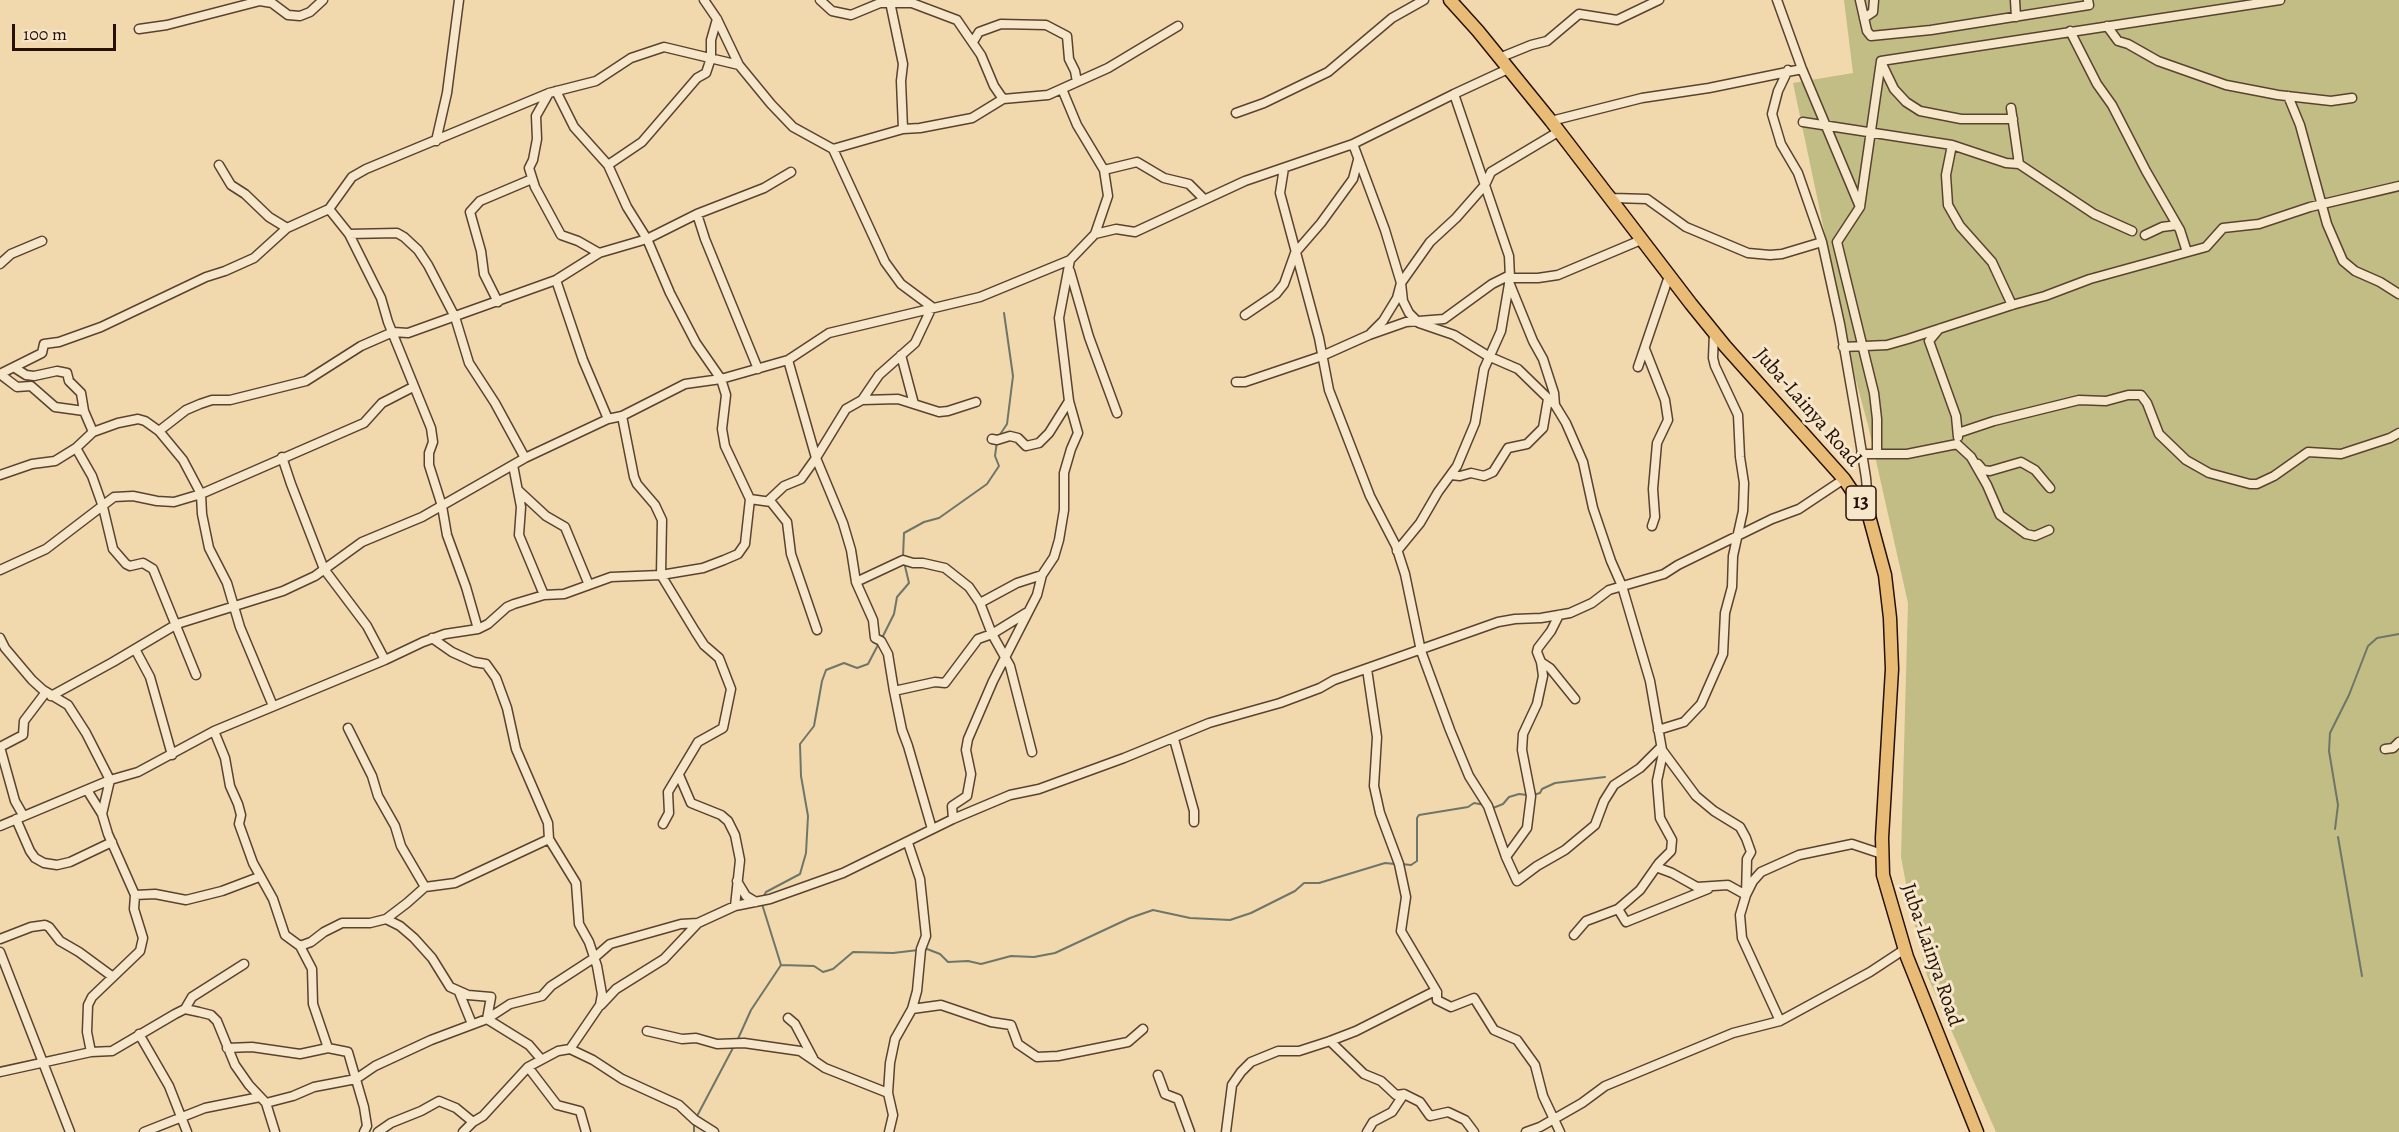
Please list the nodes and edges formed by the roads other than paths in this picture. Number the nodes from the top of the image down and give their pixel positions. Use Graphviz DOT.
graph roads {
  1 [pos="322,0"];
  2 [pos="459,0"];
  3 [pos="704,0"];
  4 [pos="820,0"];
  5 [pos="1424,0"];
  6 [pos="1450,0"];
  7 [pos="1659,0"];
  8 [pos="1777,0"];
  9 [pos="1860,0"];
  10 [pos="1874,0"];
  11 [pos="2015,0"];
  12 [pos="2088,0"];
  13 [pos="2280,0"];
  14 [pos="879,2"];
  15 [pos="890,2"];
  16 [pos="2016,17"];
  17 [pos="1864,18"];
  18 [pos="717,19"];
  19 [pos="1178,26"];
  20 [pos="2107,26"];
  21 [pos="139,29"];
  22 [pos="2070,31"];
  23 [pos="973,42"];
  24 [pos="711,58"];
  25 [pos="1499,58"];
  26 [pos="1881,61"];
  27 [pos="739,65"];
  28 [pos="1508,69"];
  29 [pos="1802,69"];
  30 [pos="1788,70"];
  31 [pos="1077,82"];
  32 [pos="1062,88"];
  33 [pos="553,92"];
  34 [pos="1454,94"];
  35 [pos="2288,96"];
  36 [pos="2352,98"];
  37 [pos="1003,99"];
  38 [pos="2011,108"];
  39 [pos="1236,113"];
  40 [pos="2013,119"];
  41 [pos="1551,122"];
  42 [pos="1803,122"];
  43 [pos="903,129"];
  44 [pos="1558,132"];
  45 [pos="436,141"];
  46 [pos="1353,144"];
  47 [pos="1952,145"];
  48 [pos="833,148"];
  49 [pos="1358,159"];
  50 [pos="2019,164"];
  51 [pos="219,165"];
  52 [pos="608,165"];
  53 [pos="1284,168"];
  54 [pos="1104,170"];
  55 [pos="791,172"];
  56 [pos="532,179"];
  57 [pos="1485,185"];
  58 [pos="2399,186"];
  59 [pos="1601,188"];
  60 [pos="1204,199"];
  61 [pos="2322,205"];
  62 [pos="1860,207"];
  63 [pos="329,209"];
  64 [pos="698,214"];
  65 [pos="2177,225"];
  66 [pos="286,228"];
  67 [pos="2132,231"];
  68 [pos="349,234"];
  69 [pos="1095,234"];
  70 [pos="2145,235"];
  71 [pos="647,239"];
  72 [pos="1641,240"];
  73 [pos="42,241"];
  74 [pos="1822,242"];
  75 [pos="2187,252"];
  76 [pos="599,253"];
  77 [pos="1295,253"];
  78 [pos="1070,260"];
  79 [pos="0,264"];
  80 [pos="1070,271"];
  81 [pos="1669,276"];
  82 [pos="1510,278"];
  83 [pos="556,280"];
  84 [pos="1401,283"];
  85 [pos="2399,294"];
  86 [pos="498,302"];
  87 [pos="2012,305"];
  88 [pos="932,307"];
  89 [pos="1245,315"];
  90 [pos="455,317"];
  91 [pos="1419,323"];
  92 [pos="1939,329"];
  93 [pos="393,332"];
  94 [pos="1714,332"];
  95 [pos="408,333"];
  96 [pos="1370,335"];
  97 [pos="398,345"];
  98 [pos="1862,345"];
  99 [pos="1843,347"];
  100 [pos="1645,349"];
  101 [pos="902,355"];
  102 [pos="1322,356"];
  103 [pos="1488,356"];
  104 [pos="788,360"];
  105 [pos="1638,367"];
  106 [pos="15,368"];
  107 [pos="758,369"];
  108 [pos="0,374"];
  109 [pos="721,380"];
  110 [pos="1236,382"];
  111 [pos="413,387"];
  112 [pos="862,400"];
  113 [pos="1069,401"];
  114 [pos="976,402"];
  115 [pos="1551,402"];
  116 [pos="914,404"];
  117 [pos="84,411"];
  118 [pos="1117,413"];
  119 [pos="622,416"];
  120 [pos="608,419"];
  121 [pos="159,431"];
  122 [pos="93,432"];
  123 [pos="1959,433"];
  124 [pos="2399,433"];
  125 [pos="992,439"];
  126 [pos="1957,444"];
  127 [pos="76,448"];
  128 [pos="1861,453"];
  129 [pos="1877,454"];
  130 [pos="282,457"];
  131 [pos="1971,457"];
  132 [pos="525,458"];
  133 [pos="816,458"];
  134 [pos="513,465"];
  135 [pos="0,475"];
  136 [pos="1451,475"];
  137 [pos="1844,479"];
  138 [pos="2050,488"];
  139 [pos="518,490"];
  140 [pos="201,494"];
  141 [pos="750,499"];
  142 [pos="768,501"];
  143 [pos="442,506"];
  144 [pos="103,507"];
  145 [pos="1869,516"];
  146 [pos="1652,526"];
  147 [pos="2049,530"];
  148 [pos="1736,537"];
  149 [pos="1398,551"];
  150 [pos="324,569"];
  151 [pos="0,570"];
  152 [pos="661,575"];
  153 [pos="1042,575"];
  154 [pos="856,582"];
  155 [pos="589,585"];
  156 [pos="1622,586"];
  157 [pos="544,596"];
  158 [pos="980,603"];
  159 [pos="234,607"];
  160 [pos="1028,612"];
  161 [pos="1558,615"];
  162 [pos="177,624"];
  163 [pos="478,629"];
  164 [pos="817,630"];
  165 [pos="992,634"];
  166 [pos="0,638"];
  167 [pos="432,638"];
  168 [pos="135,649"];
  169 [pos="1421,651"];
  170 [pos="1006,658"];
  171 [pos="385,660"];
  172 [pos="1541,662"];
  173 [pos="1367,669"];
  174 [pos="196,675"];
  175 [pos="894,691"];
  176 [pos="49,694"];
  177 [pos="1575,699"];
  178 [pos="273,706"];
  179 [pos="348,728"];
  180 [pos="1658,730"];
  181 [pos="214,731"];
  182 [pos="1174,739"];
  183 [pos="2399,742"];
  184 [pos="2385,749"];
  185 [pos="1662,750"];
  186 [pos="1032,752"];
  187 [pos="172,755"];
  188 [pos="679,775"];
  189 [pos="110,780"];
  190 [pos="87,790"];
  191 [pos="102,814"];
  192 [pos="19,817"];
  193 [pos="953,819"];
  194 [pos="1194,822"];
  195 [pos="663,824"];
  196 [pos="0,826"];
  197 [pos="932,829"];
  198 [pos="549,839"];
  199 [pos="112,842"];
  200 [pos="908,843"];
  201 [pos="1882,854"];
  202 [pos="1506,857"];
  203 [pos="1656,867"];
  204 [pos="259,877"];
  205 [pos="737,881"];
  206 [pos="1717,886"];
  207 [pos="424,887"];
  208 [pos="1746,895"];
  209 [pos="135,896"];
  210 [pos="756,902"];
  211 [pos="735,906"];
  212 [pos="1618,909"];
  213 [pos="386,919"];
  214 [pos="698,923"];
  215 [pos="1574,935"];
  216 [pos="0,939"];
  217 [pos="300,946"];
  218 [pos="1905,950"];
  219 [pos="0,952"];
  220 [pos="594,958"];
  221 [pos="244,964"];
  222 [pos="113,976"];
  223 [pos="458,990"];
  224 [pos="1437,992"];
  225 [pos="600,1005"];
  226 [pos="912,1009"];
  227 [pos="185,1010"];
  228 [pos="788,1018"];
  229 [pos="487,1019"];
  230 [pos="1780,1021"];
  231 [pos="472,1024"];
  232 [pos="1143,1029"];
  233 [pos="647,1031"];
  234 [pos="139,1034"];
  235 [pos="1330,1041"];
  236 [pos="226,1048"];
  237 [pos="328,1048"];
  238 [pos="570,1049"];
  239 [pos="91,1052"];
  240 [pos="542,1059"];
  241 [pos="814,1061"];
  242 [pos="45,1062"];
  243 [pos="528,1067"];
  244 [pos="0,1072"];
  245 [pos="1158,1074"];
  246 [pos="356,1079"];
  247 [pos="888,1093"];
  248 [pos="1404,1094"];
  249 [pos="263,1100"];
  250 [pos="182,1117"];
  251 [pos="1554,1118"];
  252 [pos="472,1122"];
  253 [pos="70,1132"];
  254 [pos="144,1132"];
  255 [pos="186,1132"];
  256 [pos="275,1132"];
  257 [pos="364,1132"];
  258 [pos="378,1132"];
  259 [pos="462,1132"];
  260 [pos="586,1132"];
  261 [pos="714,1132"];
  262 [pos="889,1132"];
  263 [pos="1190,1132"];
  264 [pos="1226,1132"];
  265 [pos="1367,1132"];
  266 [pos="1473,1132"];
  267 [pos="1526,1132"];
  268 [pos="1560,1132"];
  269 [pos="1977,1132"];
  1 -- 21 [label="street"];
  2 -- 45 [label="street"];
  3 -- 18 [label="street"];
  4 -- 14 [label="street"];
  5 -- 39 [label="street"];
  6 -- 25 [label="main road, Juba-Lainya Road / 13"];
  7 -- 25 [label="street"];
  8 -- 29 [label="street"];
  9 -- 17 [label="street"];
  10 -- 17 [label="street"];
  11 -- 16 [label="street"];
  12 -- 16 [label="street"];
  13 -- 20 [label="street"];
  14 -- 15 [label="street"];
  15 -- 23 [label="street"];
  15 -- 43 [label="street"];
  16 -- 17 [label="street"];
  18 -- 24 [label="street"];
  18 -- 27 [label="street"];
  19 -- 31 [label="street"];
  20 -- 22 [label="street"];
  20 -- 35 [label="street"];
  22 -- 26 [label="street"];
  22 -- 65 [label="street"];
  23 -- 31 [label="street"];
  23 -- 37 [label="street"];
  24 -- 27 [label="street"];
  24 -- 33 [label="street"];
  24 -- 52 [label="street"];
  25 -- 28 [label="main road, Juba-Lainya Road / 13"];
  26 -- 40 [label="street"];
  26 -- 62 [label="street"];
  27 -- 48 [label="street"];
  28 -- 34 [label="street"];
  28 -- 41 [label="main road, Juba-Lainya Road / 13"];
  29 -- 30 [label="street"];
  29 -- 62 [label="street"];
  30 -- 41 [label="street"];
  30 -- 74 [label="street"];
  31 -- 32 [label="street"];
  32 -- 37 [label="street"];
  32 -- 54 [label="street"];
  33 -- 45 [label="street"];
  33 -- 52 [label="street"];
  33 -- 56 [label="street"];
  34 -- 46 [label="street"];
  34 -- 57 [label="street"];
  35 -- 36 [label="street"];
  35 -- 61 [label="street"];
  37 -- 43 [label="street"];
  38 -- 40 [label="street"];
  40 -- 50 [label="street"];
  41 -- 44 [label="main road, Juba-Lainya Road / 13"];
  42 -- 47 [label="street"];
  43 -- 48 [label="street"];
  44 -- 57 [label="street"];
  44 -- 59 [label="main road, Juba-Lainya Road / 13"];
  45 -- 63 [label="street"];
  46 -- 49 [label="street"];
  46 -- 53 [label="street"];
  47 -- 50 [label="street"];
  47 -- 87 [label="street"];
  48 -- 88 [label="street"];
  49 -- 77 [label="street"];
  49 -- 84 [label="street"];
  50 -- 67 [label="street"];
  51 -- 66 [label="street"];
  52 -- 71 [label="street"];
  53 -- 60 [label="street"];
  53 -- 77 [label="street"];
  54 -- 60 [label="street"];
  54 -- 69 [label="street"];
  55 -- 64 [label="street"];
  56 -- 76 [label="street"];
  56 -- 86 [label="street"];
  57 -- 82 [label="street"];
  57 -- 84 [label="street"];
  58 -- 61 [label="street"];
  59 -- 72 [label="main road, Juba-Lainya Road / 13"];
  59 -- 74 [label="street"];
  60 -- 69 [label="street"];
  61 -- 75 [label="street"];
  61 -- 85 [label="street"];
  62 -- 98 [label="street"];
  63 -- 66 [label="street"];
  63 -- 68 [label="street"];
  64 -- 71 [label="street"];
  64 -- 107 [label="street"];
  65 -- 70 [label="street"];
  65 -- 75 [label="street"];
  66 -- 106 [label="street"];
  68 -- 90 [label="street"];
  68 -- 93 [label="street"];
  69 -- 78 [label="street"];
  71 -- 76 [label="street"];
  71 -- 109 [label="street"];
  72 -- 81 [label="main road, Juba-Lainya Road / 13"];
  72 -- 82 [label="street"];
  73 -- 79 [label="street"];
  74 -- 99 [label="street"];
  75 -- 87 [label="street"];
  76 -- 83 [label="street"];
  77 -- 89 [label="street"];
  77 -- 102 [label="street"];
  78 -- 80 [label="street"];
  78 -- 88 [label="street"];
  80 -- 113 [label="street"];
  80 -- 118 [label="street"];
  81 -- 94 [label="main road, Juba-Lainya Road / 13"];
  81 -- 100 [label="street"];
  82 -- 91 [label="street"];
  82 -- 103 [label="street"];
  82 -- 115 [label="street"];
  83 -- 86 [label="street"];
  83 -- 120 [label="street"];
  84 -- 91 [label="street"];
  84 -- 96 [label="street"];
  86 -- 90 [label="street"];
  87 -- 92 [label="street"];
  88 -- 101 [label="street"];
  88 -- 104 [label="street"];
  90 -- 95 [label="street"];
  90 -- 132 [label="street"];
  91 -- 96 [label="street"];
  91 -- 103 [label="street"];
  92 -- 98 [label="street"];
  92 -- 123 [label="street"];
  93 -- 95 [label="street"];
  93 -- 97 [label="street"];
  93 -- 121 [label="street"];
  94 -- 137 [label="main road, Juba-Lainya Road / 13"];
  94 -- 148 [label="street"];
  95 -- 97 [label="street"];
  96 -- 102 [label="street"];
  97 -- 111 [label="street"];
  98 -- 99 [label="street"];
  98 -- 129 [label="street"];
  99 -- 128 [label="street"];
  100 -- 105 [label="street"];
  100 -- 146 [label="street"];
  101 -- 112 [label="street"];
  101 -- 116 [label="street"];
  102 -- 110 [label="street"];
  102 -- 149 [label="street"];
  103 -- 115 [label="street"];
  103 -- 136 [label="street"];
  104 -- 107 [label="street"];
  104 -- 133 [label="street"];
  106 -- 108 [label="street"];
  106 -- 117 [label="street"];
  107 -- 109 [label="street"];
  108 -- 117 [label="street"];
  109 -- 119 [label="street"];
  109 -- 141 [label="street"];
  111 -- 130 [label="street"];
  111 -- 143 [label="street"];
  112 -- 116 [label="street"];
  112 -- 133 [label="street"];
  113 -- 125 [label="street"];
  113 -- 153 [label="street"];
  114 -- 116 [label="street"];
  115 -- 136 [label="street"];
  115 -- 156 [label="street"];
  117 -- 122 [label="street"];
  119 -- 120 [label="street"];
  119 -- 152 [label="street"];
  120 -- 132 [label="street"];
  121 -- 122 [label="street"];
  121 -- 140 [label="street"];
  122 -- 127 [label="street"];
  123 -- 124 [label="street"];
  123 -- 126 [label="street"];
  126 -- 129 [label="street"];
  126 -- 131 [label="street"];
  127 -- 135 [label="street"];
  127 -- 144 [label="street"];
  128 -- 129 [label="street"];
  128 -- 145 [label="street"];
  130 -- 140 [label="street"];
  130 -- 150 [label="street"];
  131 -- 138 [label="street"];
  131 -- 147 [label="street"];
  132 -- 134 [label="street"];
  133 -- 142 [label="street"];
  133 -- 154 [label="street"];
  134 -- 139 [label="street"];
  134 -- 143 [label="street"];
  136 -- 149 [label="street"];
  137 -- 145 [label="main road, Juba-Lainya Road / 13"];
  137 -- 148 [label="street"];
  139 -- 155 [label="street"];
  139 -- 157 [label="street"];
  140 -- 144 [label="street"];
  140 -- 159 [label="street"];
  141 -- 142 [label="street"];
  141 -- 152 [label="street"];
  142 -- 164 [label="street"];
  143 -- 150 [label="street"];
  143 -- 163 [label="street"];
  144 -- 151 [label="street"];
  144 -- 162 [label="street"];
  145 -- 201 [label="main road, Juba-Lainya Road / 13"];
  148 -- 156 [label="street"];
  148 -- 180 [label="street"];
  149 -- 169 [label="street"];
  150 -- 159 [label="street"];
  150 -- 171 [label="street"];
  152 -- 155 [label="street"];
  152 -- 188 [label="street"];
  153 -- 158 [label="street"];
  153 -- 160 [label="street"];
  154 -- 158 [label="street"];
  154 -- 175 [label="street"];
  155 -- 157 [label="street"];
  156 -- 161 [label="street"];
  156 -- 180 [label="street"];
  157 -- 163 [label="street"];
  158 -- 165 [label="street"];
  159 -- 162 [label="street"];
  159 -- 178 [label="street"];
  160 -- 165 [label="street"];
  160 -- 170 [label="street"];
  161 -- 169 [label="street"];
  161 -- 172 [label="street"];
  162 -- 168 [label="street"];
  162 -- 174 [label="street"];
  163 -- 167 [label="street"];
  165 -- 170 [label="street"];
  165 -- 175 [label="street"];
  166 -- 176 [label="street"];
  167 -- 171 [label="street"];
  167 -- 198 [label="street"];
  168 -- 176 [label="street"];
  168 -- 187 [label="street"];
  169 -- 173 [label="street"];
  169 -- 202 [label="street"];
  170 -- 186 [label="street"];
  170 -- 193 [label="street"];
  171 -- 178 [label="street"];
  172 -- 177 [label="street"];
  172 -- 202 [label="street"];
  173 -- 182 [label="street"];
  173 -- 224 [label="street"];
  175 -- 197 [label="street"];
  176 -- 189 [label="street"];
  176 -- 192 [label="street"];
  178 -- 181 [label="street"];
  179 -- 207 [label="street"];
  180 -- 185 [label="street"];
  181 -- 187 [label="street"];
  181 -- 204 [label="street"];
  182 -- 193 [label="street"];
  182 -- 194 [label="street"];
  183 -- 184 [label="street"];
  185 -- 202 [label="street"];
  185 -- 203 [label="street"];
  185 -- 208 [label="street"];
  187 -- 189 [label="street"];
  188 -- 195 [label="street"];
  188 -- 205 [label="street"];
  189 -- 190 [label="street"];
  189 -- 191 [label="street"];
  190 -- 191 [label="street"];
  190 -- 192 [label="street"];
  191 -- 199 [label="street"];
  192 -- 196 [label="street"];
  192 -- 199 [label="street"];
  193 -- 197 [label="street"];
  197 -- 200 [label="street"];
  198 -- 207 [label="street"];
  198 -- 220 [label="street"];
  199 -- 209 [label="street"];
  200 -- 210 [label="street"];
  200 -- 226 [label="street"];
  201 -- 208 [label="street"];
  201 -- 218 [label="main road, Juba-Lainya Road / 13"];
  203 -- 206 [label="street"];
  203 -- 212 [label="street"];
  204 -- 209 [label="street"];
  204 -- 217 [label="street"];
  205 -- 210 [label="street"];
  205 -- 211 [label="street"];
  206 -- 208 [label="street"];
  206 -- 212 [label="street"];
  207 -- 213 [label="street"];
  208 -- 230 [label="street"];
  209 -- 222 [label="street"];
  210 -- 211 [label="street"];
  211 -- 214 [label="street"];
  212 -- 215 [label="street"];
  213 -- 217 [label="street"];
  213 -- 223 [label="street"];
  214 -- 220 [label="street"];
  214 -- 225 [label="street"];
  216 -- 222 [label="street"];
  217 -- 237 [label="street"];
  218 -- 230 [label="street"];
  218 -- 269 [label="main road, Juba-Lainya Road / 13"];
  219 -- 242 [label="street"];
  220 -- 225 [label="street"];
  220 -- 229 [label="street"];
  221 -- 227 [label="street"];
  222 -- 239 [label="street"];
  223 -- 229 [label="street"];
  223 -- 231 [label="street"];
  224 -- 235 [label="street"];
  224 -- 251 [label="street"];
  225 -- 238 [label="street"];
  226 -- 232 [label="street"];
  226 -- 247 [label="street"];
  227 -- 234 [label="street"];
  227 -- 236 [label="street"];
  228 -- 241 [label="street"];
  229 -- 231 [label="street"];
  229 -- 240 [label="street"];
  230 -- 251 [label="street"];
  231 -- 246 [label="street"];
  233 -- 241 [label="street"];
  234 -- 239 [label="street"];
  234 -- 250 [label="street"];
  235 -- 248 [label="street"];
  235 -- 264 [label="street"];
  236 -- 237 [label="street"];
  236 -- 249 [label="street"];
  237 -- 246 [label="street"];
  238 -- 240 [label="street"];
  238 -- 261 [label="street"];
  239 -- 242 [label="street"];
  240 -- 243 [label="street"];
  241 -- 247 [label="street"];
  242 -- 244 [label="street"];
  242 -- 253 [label="street"];
  243 -- 252 [label="street"];
  243 -- 260 [label="street"];
  245 -- 263 [label="street"];
  246 -- 249 [label="street"];
  246 -- 257 [label="street"];
  247 -- 262 [label="street"];
  248 -- 265 [label="street"];
  248 -- 266 [label="street"];
  249 -- 250 [label="street"];
  249 -- 256 [label="street"];
  250 -- 254 [label="street"];
  250 -- 255 [label="street"];
  251 -- 267 [label="street"];
  251 -- 268 [label="street"];
  252 -- 258 [label="street"];
  252 -- 259 [label="street"];
}
